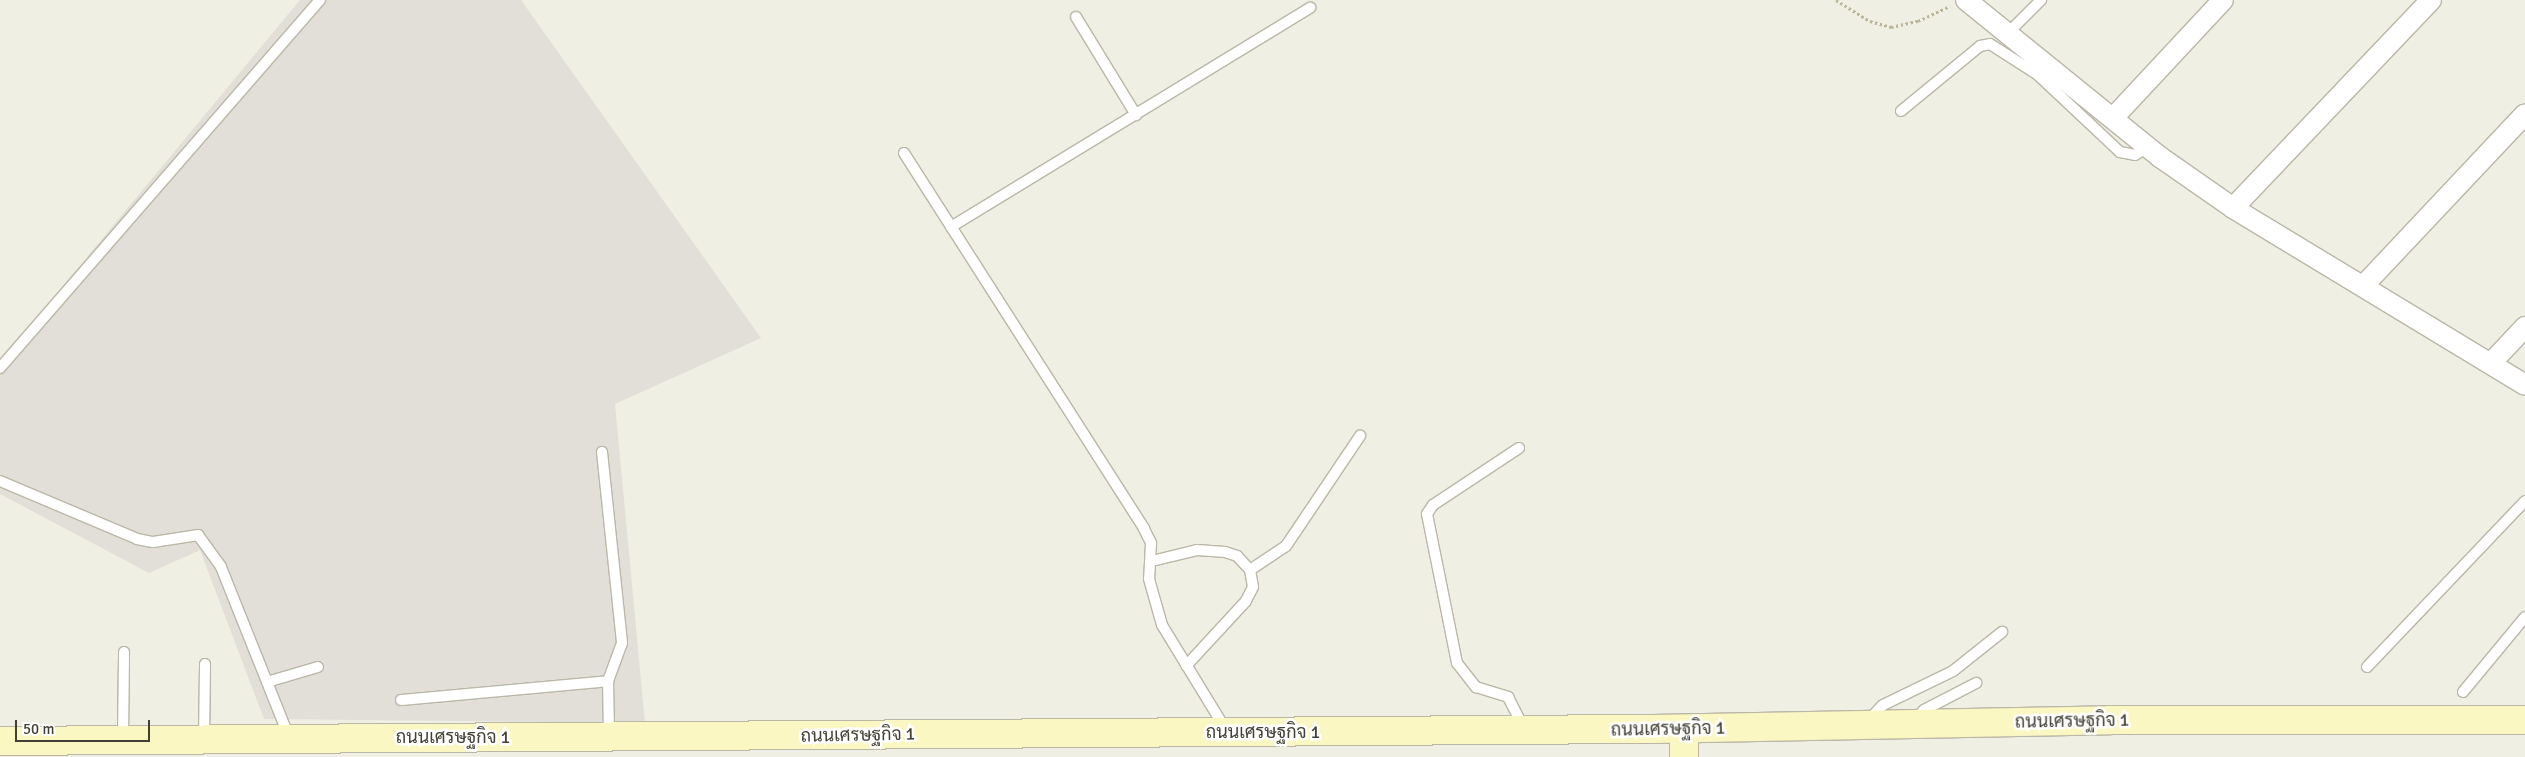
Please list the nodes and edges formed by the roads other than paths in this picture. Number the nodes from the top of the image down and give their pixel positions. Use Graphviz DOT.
graph roads {
  1 [pos="320,0"];
  2 [pos="2041,0"];
  3 [pos="2223,0"];
  4 [pos="2431,0"];
  5 [pos="1960,2"];
  6 [pos="1310,8"];
  7 [pos="1076,17"];
  8 [pos="2008,34"];
  9 [pos="1900,111"];
  10 [pos="2525,114"];
  11 [pos="1136,115"];
  12 [pos="2113,118"];
  13 [pos="2148,147"];
  14 [pos="904,153"];
  15 [pos="2233,208"];
  16 [pos="951,227"];
  17 [pos="2364,284"];
  18 [pos="2525,327"];
  19 [pos="2491,363"];
  20 [pos="0,368"];
  21 [pos="2525,385"];
  22 [pos="1360,436"];
  23 [pos="1519,448"];
  24 [pos="602,452"];
  25 [pos="0,481"];
  26 [pos="2525,501"];
  27 [pos="1152,561"];
  28 [pos="1250,570"];
  29 [pos="2525,617"];
  30 [pos="2002,632"];
  31 [pos="124,652"];
  32 [pos="205,664"];
  33 [pos="1186,666"];
  34 [pos="318,667"];
  35 [pos="2367,667"];
  36 [pos="608,681"];
  37 [pos="267,682"];
  38 [pos="1976,683"];
  39 [pos="2463,692"];
  40 [pos="401,700"];
  41 [pos="2525,720"];
  42 [pos="1913,724"];
  43 [pos="1865,725"];
  44 [pos="1684,729"];
  45 [pos="1524,730"];
  46 [pos="1228,733"];
  47 [pos="609,737"];
  48 [pos="123,738"];
  49 [pos="204,738"];
  50 [pos="289,738"];
  51 [pos="0,741"];
  52 [pos="1684,757"];
  1 -- 20 [label="lane"];
  2 -- 8 [label="lane"];
  3 -- 12 [label="street"];
  4 -- 15 [label="street"];
  5 -- 8 [label="street"];
  6 -- 11 [label="lane"];
  7 -- 11 [label="lane"];
  8 -- 12 [label="street"];
  9 -- 13 [label="lane"];
  10 -- 17 [label="street"];
  11 -- 16 [label="lane"];
  12 -- 13 [label="street"];
  13 -- 15 [label="street"];
  14 -- 16 [label="lane"];
  15 -- 17 [label="street"];
  16 -- 27 [label="lane"];
  17 -- 19 [label="street"];
  18 -- 19 [label="street"];
  19 -- 21 [label="street"];
  22 -- 28 [label="lane"];
  23 -- 45 [label="lane"];
  24 -- 36 [label="lane"];
  25 -- 37 [label="lane"];
  26 -- 35 [label="lane"];
  27 -- 28 [label="lane"];
  27 -- 33 [label="lane"];
  28 -- 33 [label="lane"];
  29 -- 39 [label="lane"];
  30 -- 43 [label="lane"];
  31 -- 48 [label="lane"];
  32 -- 49 [label="lane"];
  33 -- 46 [label="lane"];
  34 -- 37 [label="lane"];
  36 -- 40 [label="lane"];
  36 -- 47 [label="lane"];
  37 -- 50 [label="lane"];
  38 -- 42 [label="lane"];
  41 -- 42 [label="main road, ถนนเศรษฐกิจ 1"];
  42 -- 43 [label="main road, ถนนเศรษฐกิจ 1"];
  43 -- 44 [label="main road, ถนนเศรษฐกิจ 1"];
  44 -- 45 [label="main road, ถนนเศรษฐกิจ 1"];
  44 -- 52 [label="main road"];
  45 -- 46 [label="main road, ถนนเศรษฐกิจ 1"];
  46 -- 47 [label="main road, ถนนเศรษฐกิจ 1"];
  47 -- 50 [label="main road, ถนนเศรษฐกิจ 1"];
  48 -- 49 [label="main road, ถนนเศรษฐกิจ 1"];
  48 -- 51 [label="main road, ถนนเศรษฐกิจ 1"];
  49 -- 50 [label="main road, ถนนเศรษฐกิจ 1"];
}
